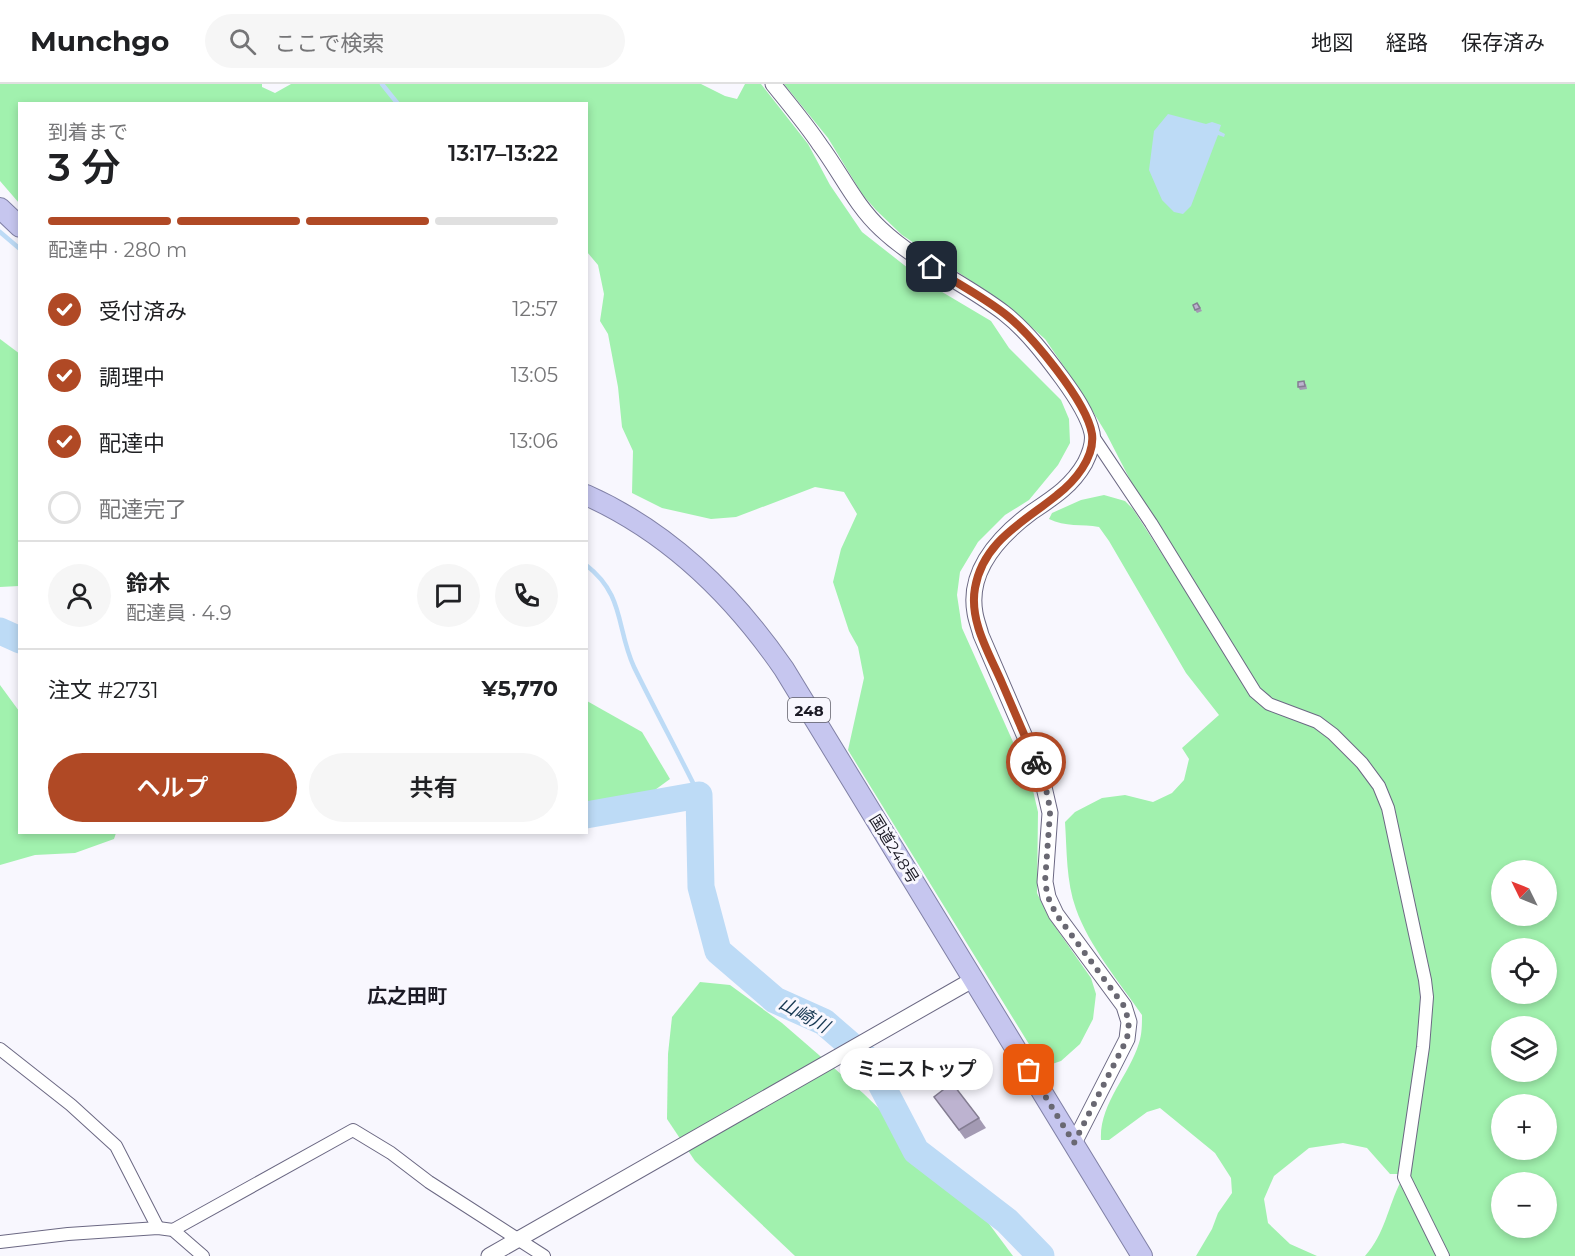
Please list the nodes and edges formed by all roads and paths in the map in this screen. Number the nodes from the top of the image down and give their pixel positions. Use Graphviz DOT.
graph roads {
  1 [pos="773,84"];
  2 [pos="0,208"];
  3 [pos="18,225"];
  4 [pos="1092,435"];
  5 [pos="588,496"];
  6 [pos="974,979"];
  7 [pos="0,1049"];
  8 [pos="1074,1143"];
  9 [pos="158,1228"];
  10 [pos="173,1230"];
  11 [pos="518,1239"];
  12 [pos="0,1242"];
  13 [pos="203,1256"];
  14 [pos="489,1256"];
  15 [pos="544,1256"];
  16 [pos="1142,1256"];
  17 [pos="1443,1256"];
  1 -- 4 [label="street"];
  2 -- 3 [label="highway"];
  4 -- 8 [label="street"];
  4 -- 17 [label="street"];
  5 -- 6 [label="highway, 国道248号 / 248"];
  6 -- 8 [label="highway, 国道248号 / 248"];
  6 -- 11 [label="street"];
  7 -- 9 [label="street"];
  8 -- 16 [label="highway, 国道248号 / 248"];
  9 -- 10 [label="street"];
  9 -- 12 [label="street"];
  10 -- 11 [label="street"];
  10 -- 13 [label="street"];
  11 -- 14 [label="street"];
  11 -- 15 [label="street"];
}
